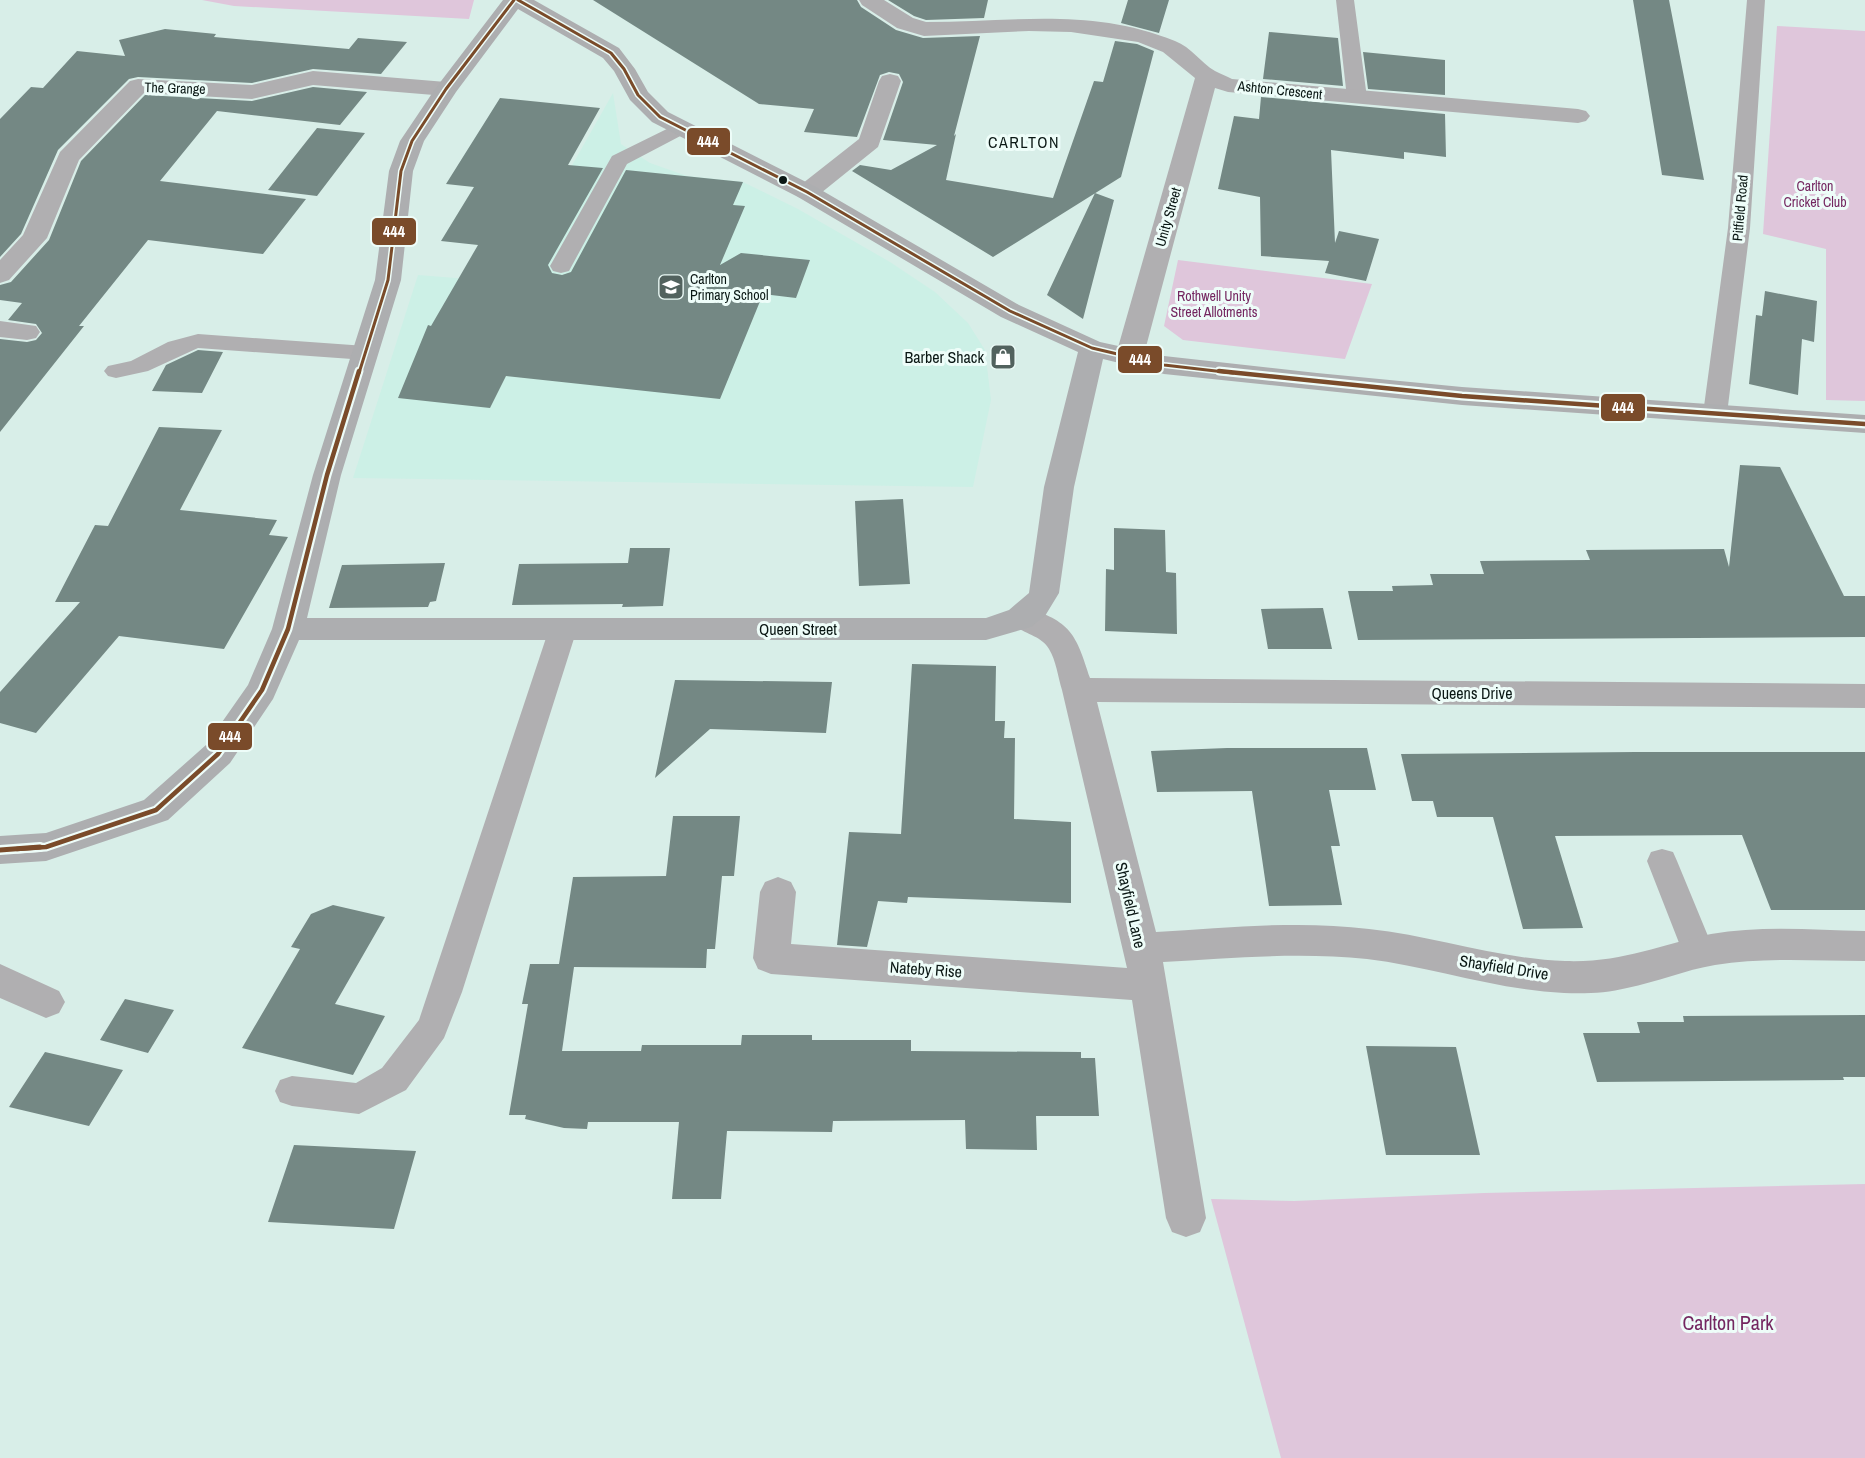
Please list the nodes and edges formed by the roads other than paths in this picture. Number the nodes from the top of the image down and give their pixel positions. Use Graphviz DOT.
graph roads {
  1 [pos="516,0"];
  2 [pos="870,0"];
  3 [pos="1345,0"];
  4 [pos="1756,0"];
  5 [pos="1207,76"];
  6 [pos="890,81"];
  7 [pos="447,89"];
  8 [pos="1357,98"];
  9 [pos="1578,116"];
  10 [pos="681,128"];
  11 [pos="807,192"];
  12 [pos="561,266"];
  13 [pos="0,275"];
  14 [pos="0,329"];
  15 [pos="27,332"];
  16 [pos="264,332"];
  17 [pos="368,344"];
  18 [pos="1092,348"];
  19 [pos="1129,358"];
  20 [pos="116,371"];
  21 [pos="1714,414"];
  22 [pos="1865,424"];
  23 [pos="1024,618"];
  24 [pos="288,629"];
  25 [pos="563,629"];
  26 [pos="1078,690"];
  27 [pos="1865,696"];
  28 [pos="0,850"];
  29 [pos="1662,861"];
  30 [pos="778,892"];
  31 [pos="1865,946"];
  32 [pos="1142,948"];
  33 [pos="1698,953"];
  34 [pos="0,980"];
  35 [pos="1148,985"];
  36 [pos="46,1002"];
  37 [pos="292,1091"];
  38 [pos="1186,1218"];
  1 -- 7 [label="street"];
  1 -- 10 [label="street"];
  2 -- 5 [label="street, Ashton Crescent"];
  3 -- 8 [label="lane"];
  4 -- 21 [label="lane, Pitfield Road"];
  5 -- 8 [label="street, Ashton Crescent"];
  5 -- 19 [label="street, Unity Street"];
  6 -- 11 [label="street"];
  7 -- 13 [label="street, The Grange"];
  7 -- 17 [label="street"];
  8 -- 9 [label="street, Ashton Crescent"];
  10 -- 11 [label="street"];
  10 -- 12 [label="lane"];
  11 -- 18 [label="street"];
  14 -- 15 [label="street"];
  16 -- 17 [label="lane"];
  17 -- 20 [label="lane"];
  17 -- 24 [label="street"];
  18 -- 19 [label="street"];
  18 -- 23 [label="street"];
  19 -- 21 [label="street"];
  21 -- 22 [label="street"];
  23 -- 25 [label="street, Queen Street"];
  23 -- 26 [label="street, Shayfield Lane"];
  24 -- 25 [label="street, Queen Street"];
  24 -- 28 [label="street"];
  25 -- 37 [label="lane"];
  26 -- 27 [label="street, Queens Drive"];
  26 -- 32 [label="street, Shayfield Lane"];
  29 -- 33 [label="lane"];
  30 -- 35 [label="street, Nateby Rise"];
  31 -- 33 [label="street, Shayfield Drive"];
  32 -- 33 [label="street, Shayfield Drive"];
  32 -- 35 [label="street, Shayfield Lane"];
  34 -- 36 [label="street"];
  35 -- 38 [label="street, Shayfield Lane"];
}
